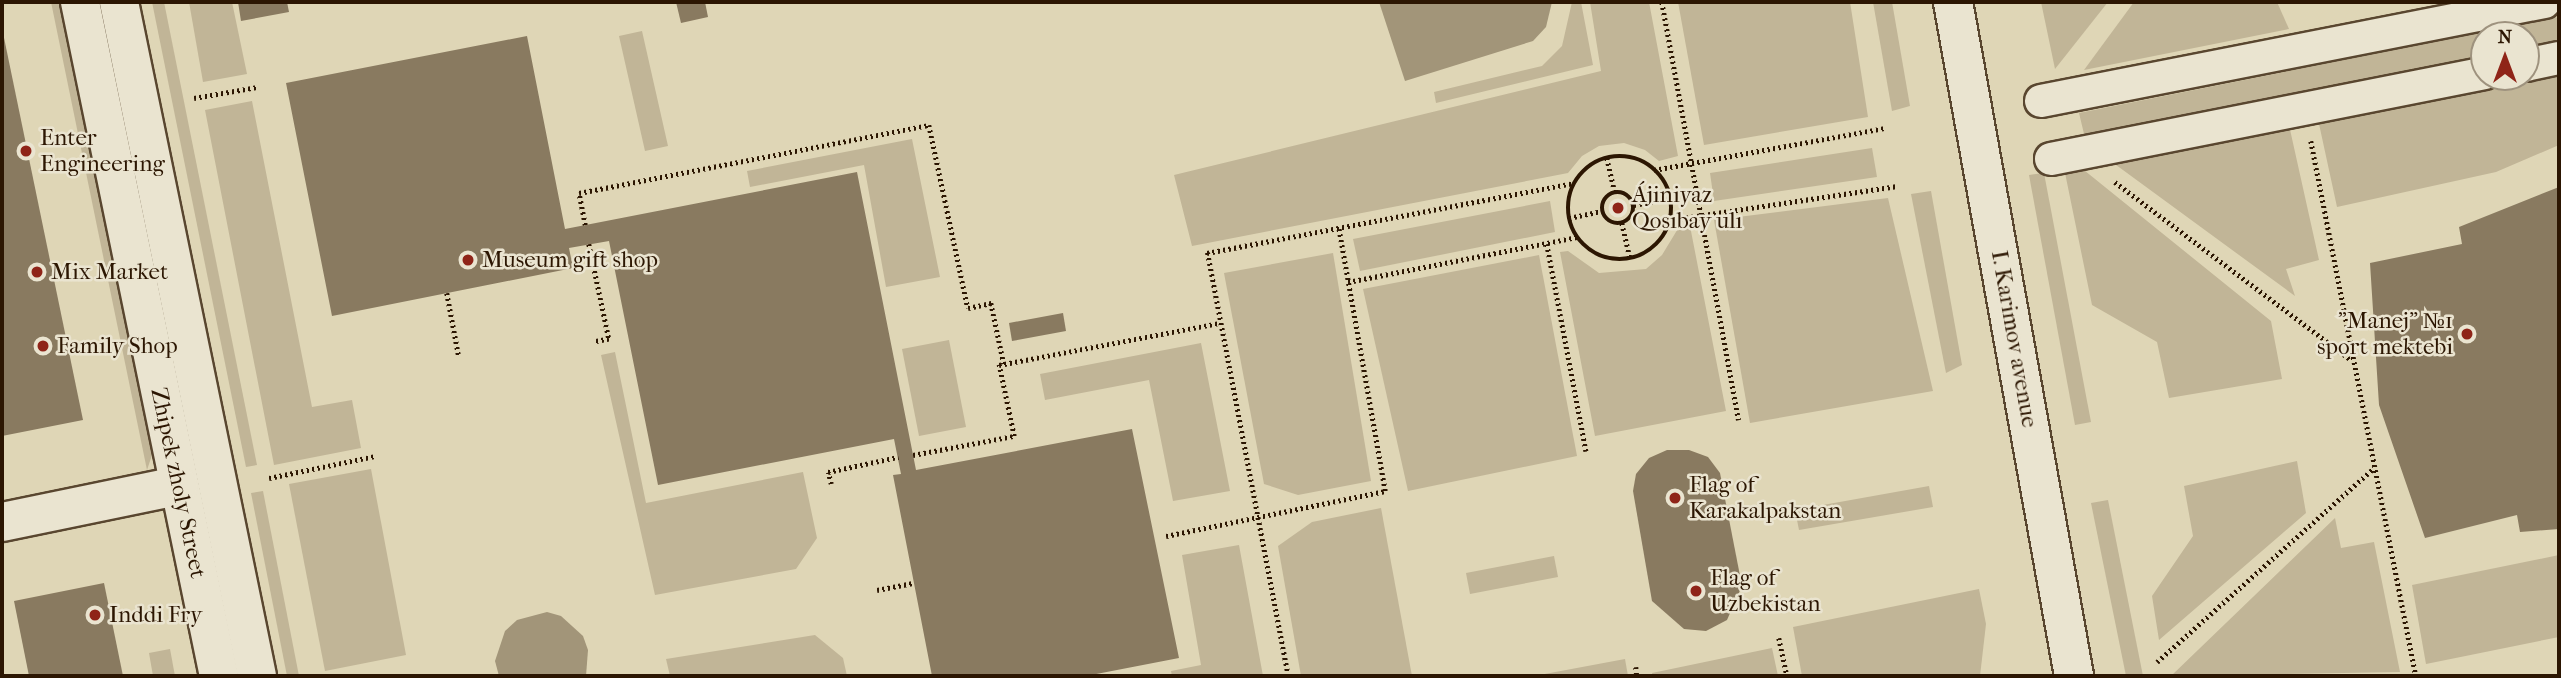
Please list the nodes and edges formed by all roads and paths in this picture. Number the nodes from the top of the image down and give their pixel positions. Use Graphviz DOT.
graph roads {
  1 [pos="80,2"];
  2 [pos="118,2"];
  3 [pos="1662,2"];
  4 [pos="1953,2"];
  5 [pos="2544,2"];
  6 [pos="2559,58"];
  7 [pos="2540,62"];
  8 [pos="2470,76"];
  9 [pos="257,87"];
  10 [pos="194,98"];
  11 [pos="2041,101"];
  12 [pos="2305,109"];
  13 [pos="1884,128"];
  14 [pos="2065,156"];
  15 [pos="1607,158"];
  16 [pos="1691,163"];
  17 [pos="1654,170"];
  18 [pos="1574,183"];
  19 [pos="1897,186"];
  20 [pos="1615,192"];
  21 [pos="1670,198"];
  22 [pos="1634,205"];
  23 [pos="1603,211"];
  24 [pos="1701,216"];
  25 [pos="1569,218"];
  26 [pos="1670,220"];
  27 [pos="1622,223"];
  28 [pos="585,225"];
  29 [pos="1339,229"];
  30 [pos="1577,237"];
  31 [pos="589,244"];
  32 [pos="1547,244"];
  33 [pos="1630,258"];
  34 [pos="1348,282"];
  35 [pos="447,293"];
  36 [pos="1220,323"];
  37 [pos="593,342"];
  38 [pos="459,357"];
  39 [pos="2352,360"];
  40 [pos="1004,364"];
  41 [pos="1739,420"];
  42 [pos="1586,451"];
  43 [pos="913,455"];
  44 [pos="375,456"];
  45 [pos="898,457"];
  46 [pos="2373,469"];
  47 [pos="269,478"];
  48 [pos="831,484"];
  49 [pos="178,486"];
  50 [pos="1257,519"];
  51 [pos="2,522"];
  52 [pos="1166,536"];
  53 [pos="914,583"];
  54 [pos="877,590"];
  55 [pos="1779,638"];
  56 [pos="2157,662"];
  57 [pos="1636,667"];
  58 [pos="219,676"];
  59 [pos="257,676"];
  60 [pos="1288,676"];
  61 [pos="1637,676"];
  62 [pos="1787,676"];
  63 [pos="2074,676"];
  64 [pos="2416,676"];
  1 -- 49 [label="street, Zhipek zholy Street"];
  2 -- 59 [label="street, Zhipek zholy Street"];
  3 -- 16 [label="path"];
  4 -- 63 [label="street, I. Karimov avenue"];
  5 -- 11 [label="street"];
  6 -- 7 [label="street"];
  8 -- 12 [label="street"];
  9 -- 10 [label="path"];
  12 -- 14 [label="street"];
  12 -- 39 [label="path"];
  13 -- 16 [label="path"];
  14 -- 39 [label="path"];
  15 -- 17 [label="path"];
  15 -- 18 [label="path"];
  15 -- 20 [label="path"];
  16 -- 17 [label="path"];
  16 -- 24 [label="path"];
  17 -- 21 [label="path"];
  18 -- 25 [label="path"];
  18 -- 29 [label="path"];
  19 -- 24 [label="path"];
  20 -- 22 [label="path"];
  20 -- 23 [label="path"];
  21 -- 22 [label="path"];
  21 -- 26 [label="path"];
  22 -- 27 [label="path"];
  23 -- 25 [label="path"];
  23 -- 27 [label="path"];
  24 -- 26 [label="path"];
  24 -- 41 [label="path"];
  25 -- 30 [label="path"];
  26 -- 33 [label="path"];
  27 -- 33 [label="path"];
  28 -- 40 [label="path"];
  29 -- 34 [label="path"];
  29 -- 36 [label="path"];
  30 -- 32 [label="path"];
  30 -- 33 [label="path"];
  31 -- 37 [label="path"];
  32 -- 34 [label="path"];
  32 -- 42 [label="path"];
  34 -- 50 [label="path"];
  35 -- 38 [label="path"];
  36 -- 40 [label="path"];
  36 -- 50 [label="path"];
  39 -- 46 [label="path"];
  40 -- 43 [label="path"];
  44 -- 47 [label="path"];
  45 -- 48 [label="path"];
  46 -- 56 [label="path"];
  46 -- 64 [label="path"];
  49 -- 51 [label="street"];
  49 -- 58 [label="street, Zhipek zholy Street"];
  50 -- 52 [label="path"];
  50 -- 60 [label="path"];
  53 -- 54 [label="path"];
  55 -- 62 [label="path"];
  57 -- 61 [label="path"];
}
